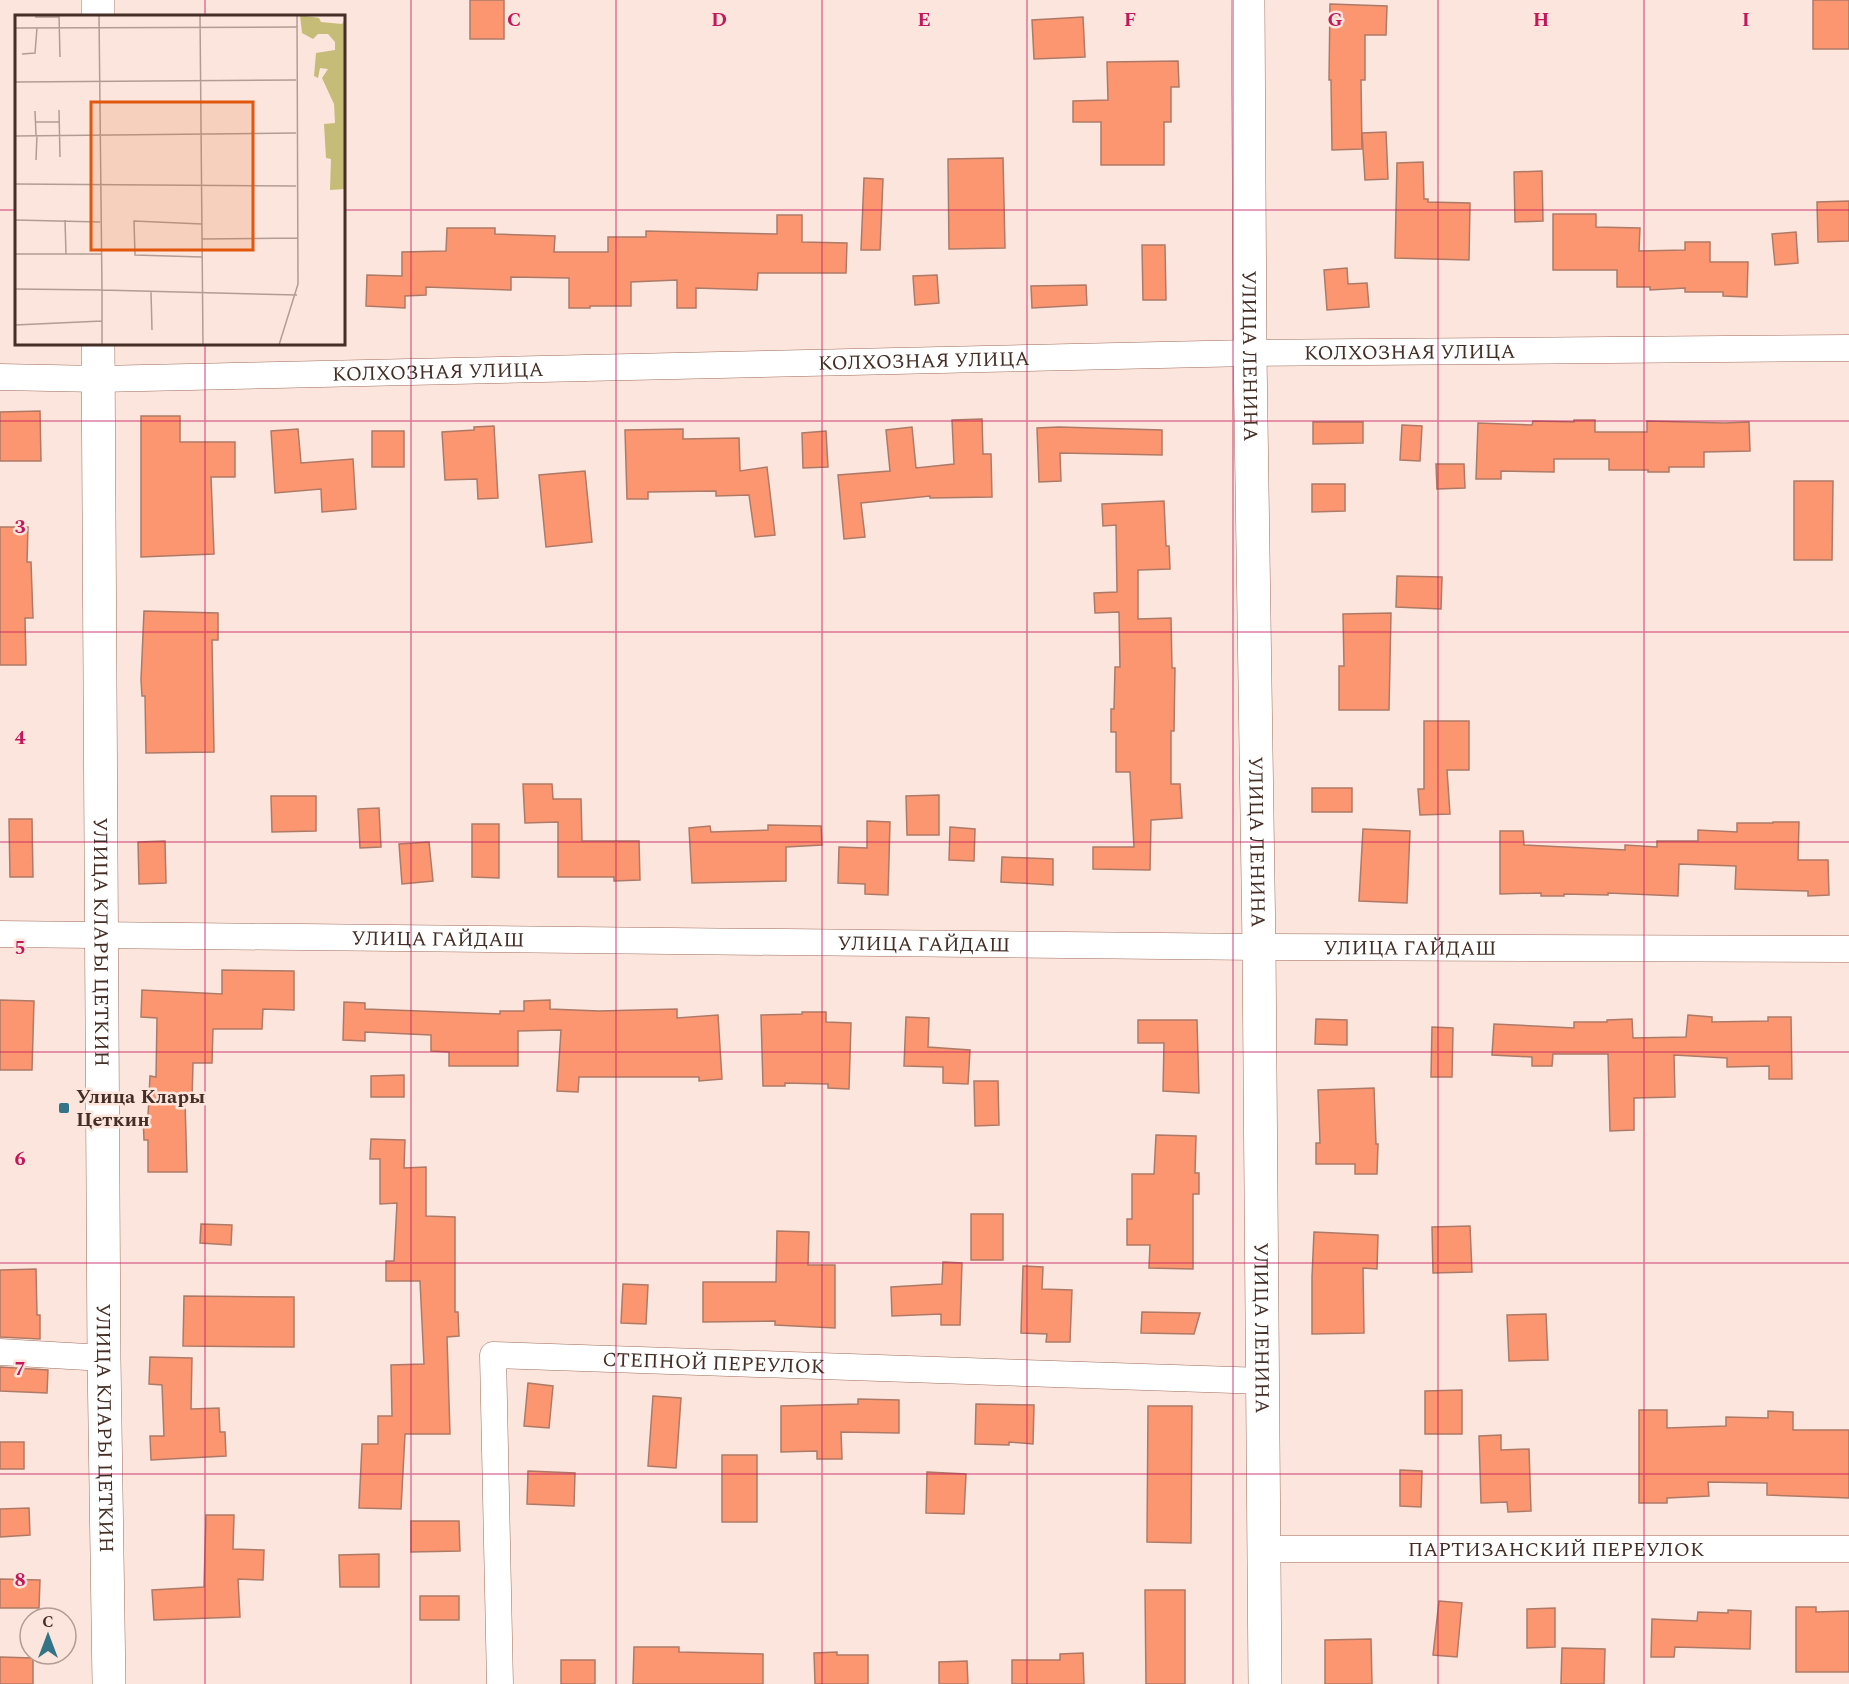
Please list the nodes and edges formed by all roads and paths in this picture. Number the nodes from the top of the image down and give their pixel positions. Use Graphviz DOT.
graph roads {
  1 [pos="1248,0"];
  2 [pos="98,345"];
  3 [pos="1849,348"];
  4 [pos="1250,353"];
  5 [pos="0,377"];
  6 [pos="99,379"];
  7 [pos="0,934"];
  8 [pos="101,934"];
  9 [pos="1260,948"];
  10 [pos="1849,949"];
  11 [pos="0,1352"];
  12 [pos="104,1358"];
  13 [pos="1264,1381"];
  14 [pos="1849,1549"];
  15 [pos="1264,1550"];
  16 [pos="110,1684"];
  17 [pos="500,1684"];
  18 [pos="1265,1684"];
  1 -- 4 [label="street, УЛИЦА ЛЕНИНА"];
  2 -- 6 [label="street, УЛИЦА КЛАРЫ ЦЕТКИН"];
  3 -- 4 [label="street, КОЛХОЗНАЯ УЛИЦА"];
  4 -- 6 [label="street, КОЛХОЗНАЯ УЛИЦА"];
  4 -- 9 [label="street, УЛИЦА ЛЕНИНА"];
  5 -- 6 [label="street, КОЛХОЗНАЯ УЛИЦА"];
  6 -- 8 [label="street, УЛИЦА КЛАРЫ ЦЕТКИН"];
  7 -- 8 [label="street, УЛИЦА ГАЙДАШ"];
  8 -- 9 [label="street, УЛИЦА ГАЙДАШ"];
  8 -- 12 [label="street, УЛИЦА КЛАРЫ ЦЕТКИН"];
  9 -- 10 [label="street, УЛИЦА ГАЙДАШ"];
  9 -- 13 [label="street, УЛИЦА ЛЕНИНА"];
  11 -- 12 [label="street"];
  12 -- 16 [label="street, УЛИЦА КЛАРЫ ЦЕТКИН"];
  13 -- 15 [label="street, УЛИЦА ЛЕНИНА"];
  13 -- 17 [label="street, СТЕПНОЙ ПЕРЕУЛОК"];
  14 -- 15 [label="street, ПАРТИЗАНСКИЙ ПЕРЕУЛОК"];
  15 -- 18 [label="street, УЛИЦА ЛЕНИНА"];
}
